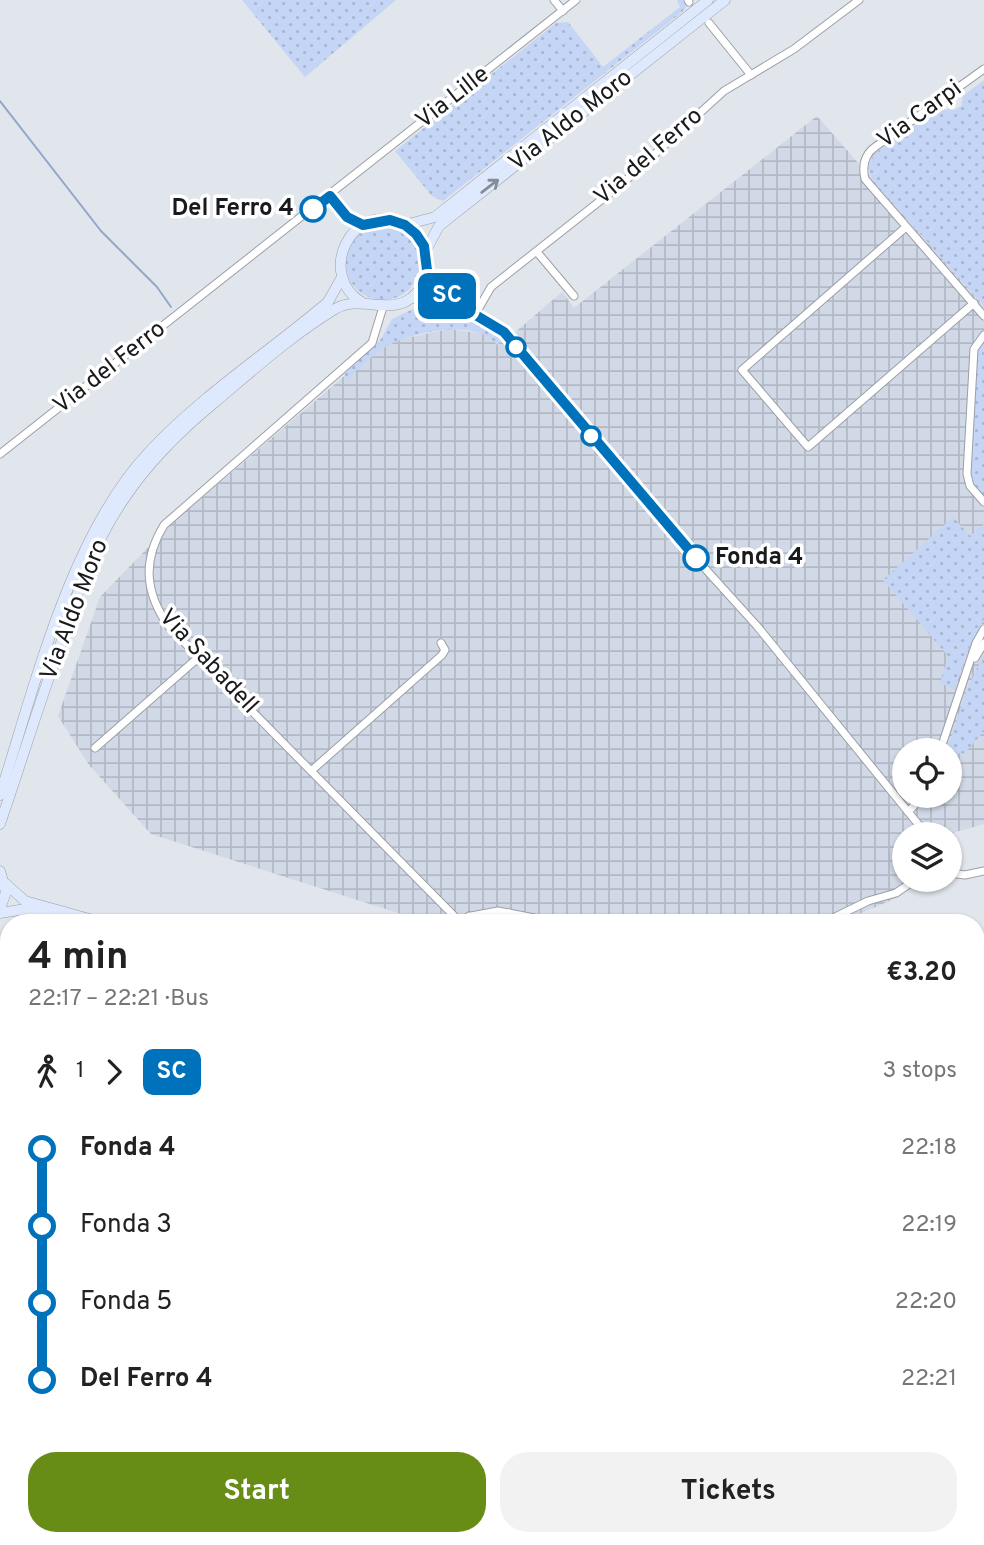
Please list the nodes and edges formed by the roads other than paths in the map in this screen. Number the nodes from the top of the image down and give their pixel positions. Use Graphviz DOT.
graph roads {
  1 [pos="554,0"];
  2 [pos="576,0"];
  3 [pos="708,0"];
  4 [pos="725,0"];
  5 [pos="859,0"];
  6 [pos="563,11"];
  7 [pos="709,23"];
  8 [pos="984,69"];
  9 [pos="751,75"];
  10 [pos="330,196"];
  11 [pos="347,217"];
  12 [pos="363,225"];
  13 [pos="405,225"];
  14 [pos="906,227"];
  15 [pos="351,233"];
  16 [pos="426,250"];
  17 [pos="537,252"];
  18 [pos="427,270"];
  19 [pos="342,277"];
  20 [pos="574,296"];
  21 [pos="452,301"];
  22 [pos="405,302"];
  23 [pos="363,303"];
  24 [pos="974,303"];
  25 [pos="383,307"];
  26 [pos="476,313"];
  27 [pos="984,316"];
  28 [pos="984,335"];
  29 [pos="0,454"];
  30 [pos="984,502"];
  31 [pos="984,629"];
  32 [pos="442,643"];
  33 [pos="984,643"];
  34 [pos="199,657"];
  35 [pos="966,674"];
  36 [pos="944,738"];
  37 [pos="96,748"];
  38 [pos="311,771"];
  39 [pos="0,795"];
  40 [pos="912,808"];
  41 [pos="908,812"];
  42 [pos="916,822"];
  43 [pos="0,824"];
  44 [pos="984,871"];
  45 [pos="0,872"];
  46 [pos="962,873"];
  47 [pos="962,875"];
  48 [pos="965,875"];
  49 [pos="6,884"];
  50 [pos="895,892"];
  51 [pos="0,911"];
  52 [pos="509,913"];
  53 [pos="43,914"];
  54 [pos="71,914"];
  55 [pos="455,914"];
  56 [pos="502,914"];
  57 [pos="514,914"];
  58 [pos="841,914"];
  1 -- 6 [label="street"];
  2 -- 6 [label="street, Via Lille"];
  3 -- 13 [label="main road, Via Aldo Moro"];
  16 -- 4 [label="main road, Via Aldo Moro, one-way"];
  5 -- 9 [label="street, Via del Ferro"];
  6 -- 10 [label="street, Via Lille"];
  7 -- 9 [label="street"];
  8 -- 14 [label="street, Via Carpi"];
  9 -- 17 [label="street, Via del Ferro"];
  10 -- 11 [label="street"];
  10 -- 29 [label="street, Via del Ferro"];
  11 -- 12 [label="street"];
  11 -- 15 [label="street"];
  12 -- 13 [label="main road, Via Aldo Moro"];
  12 -- 15 [label="main road, Via Aldo Moro"];
  13 -- 16 [label="main road"];
  14 -- 24 [label="street"];
  14 -- 24 [label="street"];
  15 -- 19 [label="main road, Via Aldo Moro"];
  16 -- 18 [label="main road"];
  17 -- 20 [label="street"];
  17 -- 26 [label="street, Via del Ferro"];
  18 -- 21 [label="street"];
  18 -- 22 [label="main road"];
  19 -- 23 [label="main road"];
  19 -- 39 [label="main road, Via Aldo Moro"];
  21 -- 22 [label="street"];
  21 -- 26 [label="street"];
  22 -- 25 [label="main road, Via Aldo Moro"];
  23 -- 25 [label="main road, Via Aldo Moro"];
  23 -- 43 [label="main road, Via Aldo Moro"];
  24 -- 27 [label="street"];
  25 -- 34 [label="street, Via Sabadell"];
  26 -- 41 [label="street"];
  28 -- 30 [label="street"];
  31 -- 35 [label="street"];
  32 -- 38 [label="street"];
  33 -- 35 [label="street"];
  34 -- 37 [label="street"];
  34 -- 38 [label="street, Via Sabadell"];
  35 -- 36 [label="street"];
  38 -- 55 [label="street, Via Sabadell"];
  40 -- 41 [label="street"];
  41 -- 42 [label="street"];
  44 -- 48 [label="street"];
  45 -- 49 [label="main road"];
  46 -- 48 [label="street"];
  47 -- 48 [label="street"];
  49 -- 51 [label="main road"];
  49 -- 54 [label="main road"];
  50 -- 58 [label="street"];
  51 -- 53 [label="main road"];
  52 -- 56 [label="street"];
  52 -- 57 [label="street"];
}
